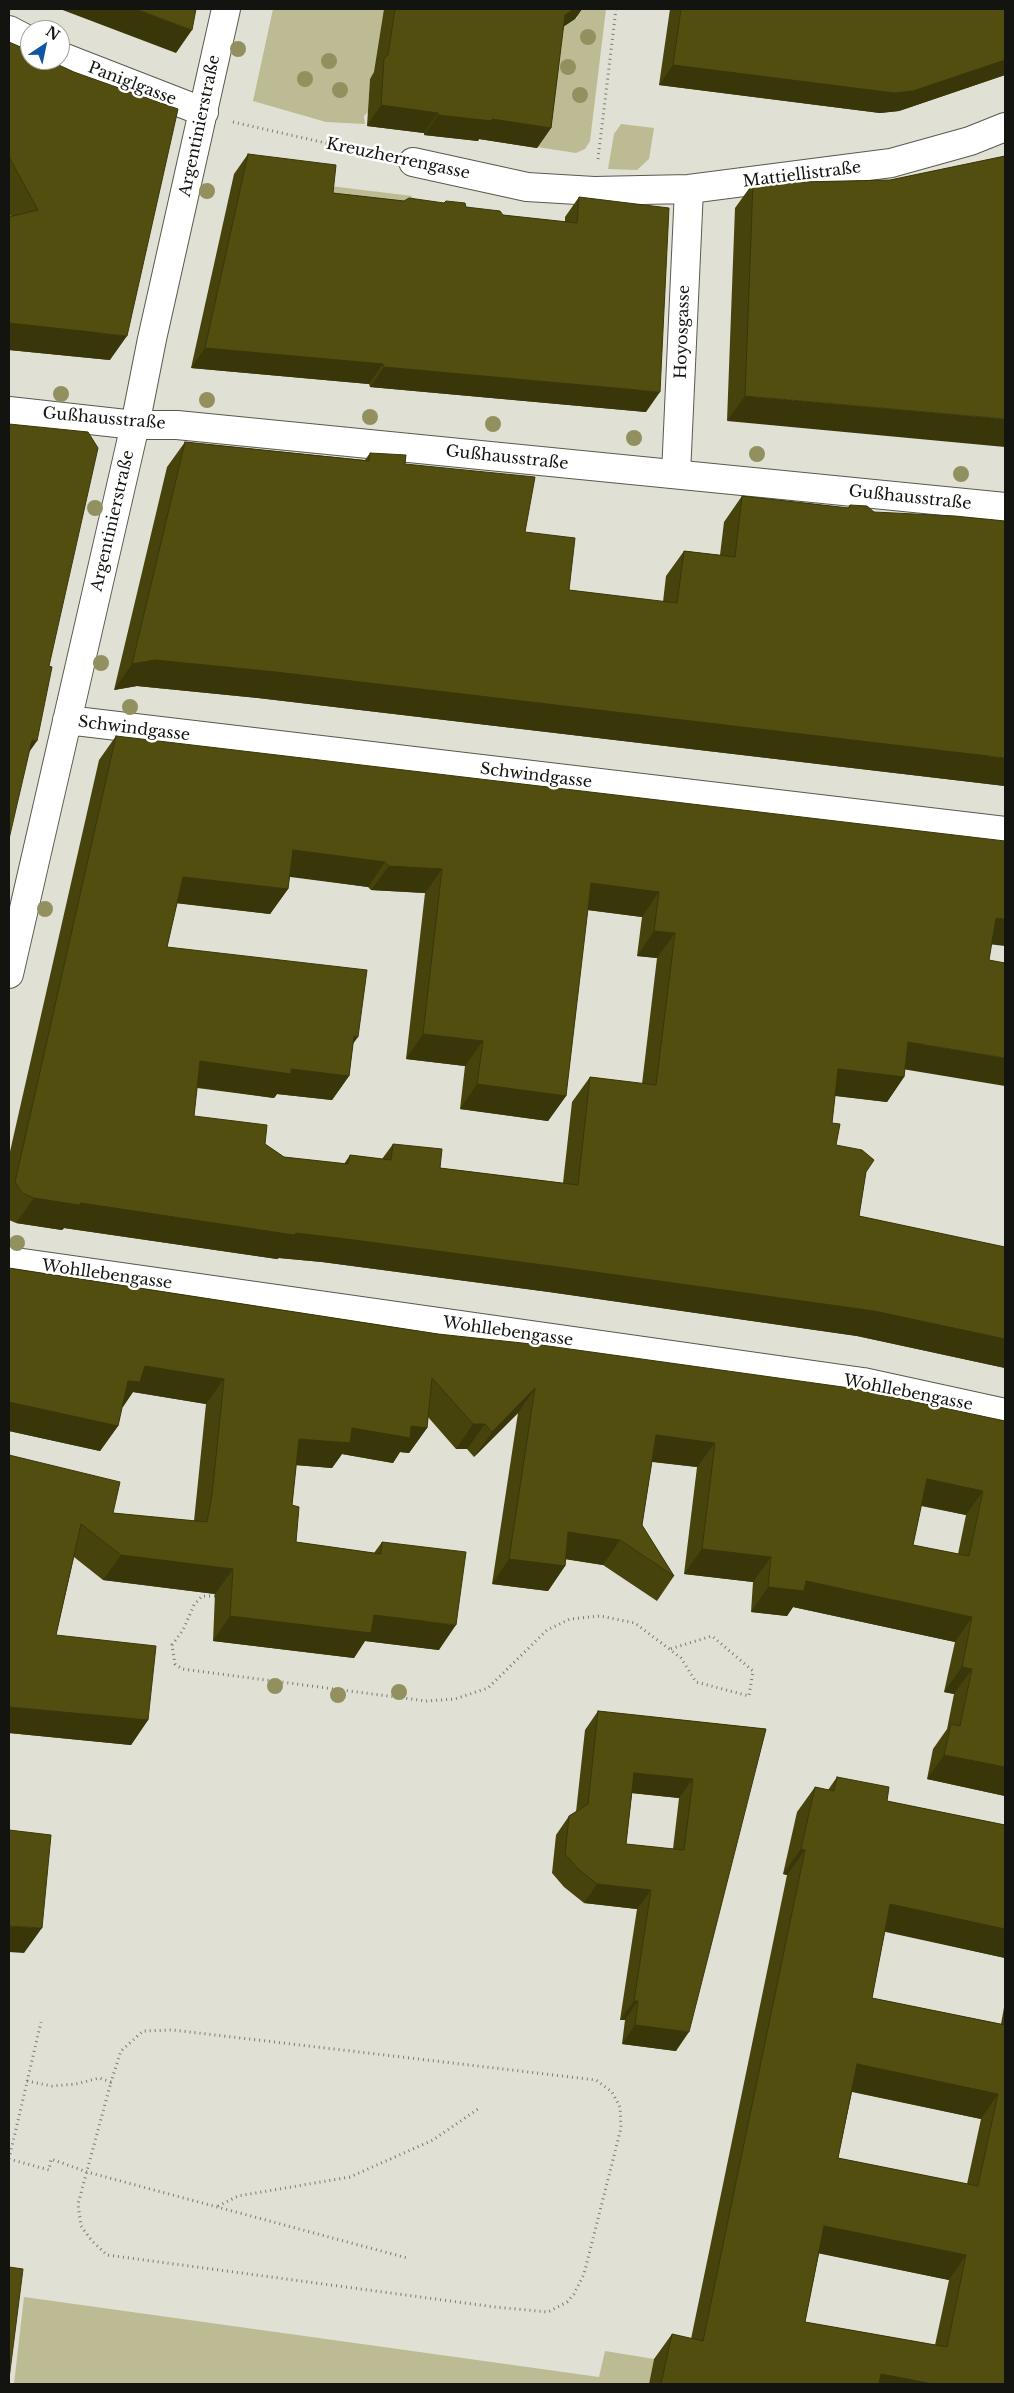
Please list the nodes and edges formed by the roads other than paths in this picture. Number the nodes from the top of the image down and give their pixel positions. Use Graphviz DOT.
graph roads {
  1 [pos="226,9"];
  2 [pos="70,60"];
  3 [pos="204,112"];
  4 [pos="1005,127"];
  5 [pos="413,162"];
  6 [pos="689,189"];
  7 [pos="594,191"];
  8 [pos="9,411"];
  9 [pos="135,425"];
  10 [pos="676,474"];
  11 [pos="1005,507"];
  12 [pos="67,720"];
  13 [pos="1005,831"];
  14 [pos="9,974"];
  15 [pos="9,1261"];
  16 [pos="1005,1413"];
  1 -- 3 [label="street, Argentinierstraße"];
  2 -- 3 [label="street, Paniglgasse"];
  3 -- 9 [label="street, Argentinierstraße"];
  4 -- 6 [label="street, Mattiellistraße"];
  5 -- 7 [label="street, Kreuzherrengasse"];
  6 -- 7 [label="street, Mattiellistraße"];
  6 -- 10 [label="street, Hoyosgasse"];
  8 -- 9 [label="street, Gußhausstraße"];
  9 -- 10 [label="street, Gußhausstraße"];
  9 -- 12 [label="street, Argentinierstraße"];
  10 -- 11 [label="street, Gußhausstraße"];
  12 -- 13 [label="street, Schwindgasse"];
  12 -- 14 [label="street, Argentinierstraße"];
  15 -- 16 [label="street, Wohllebengasse"];
}
